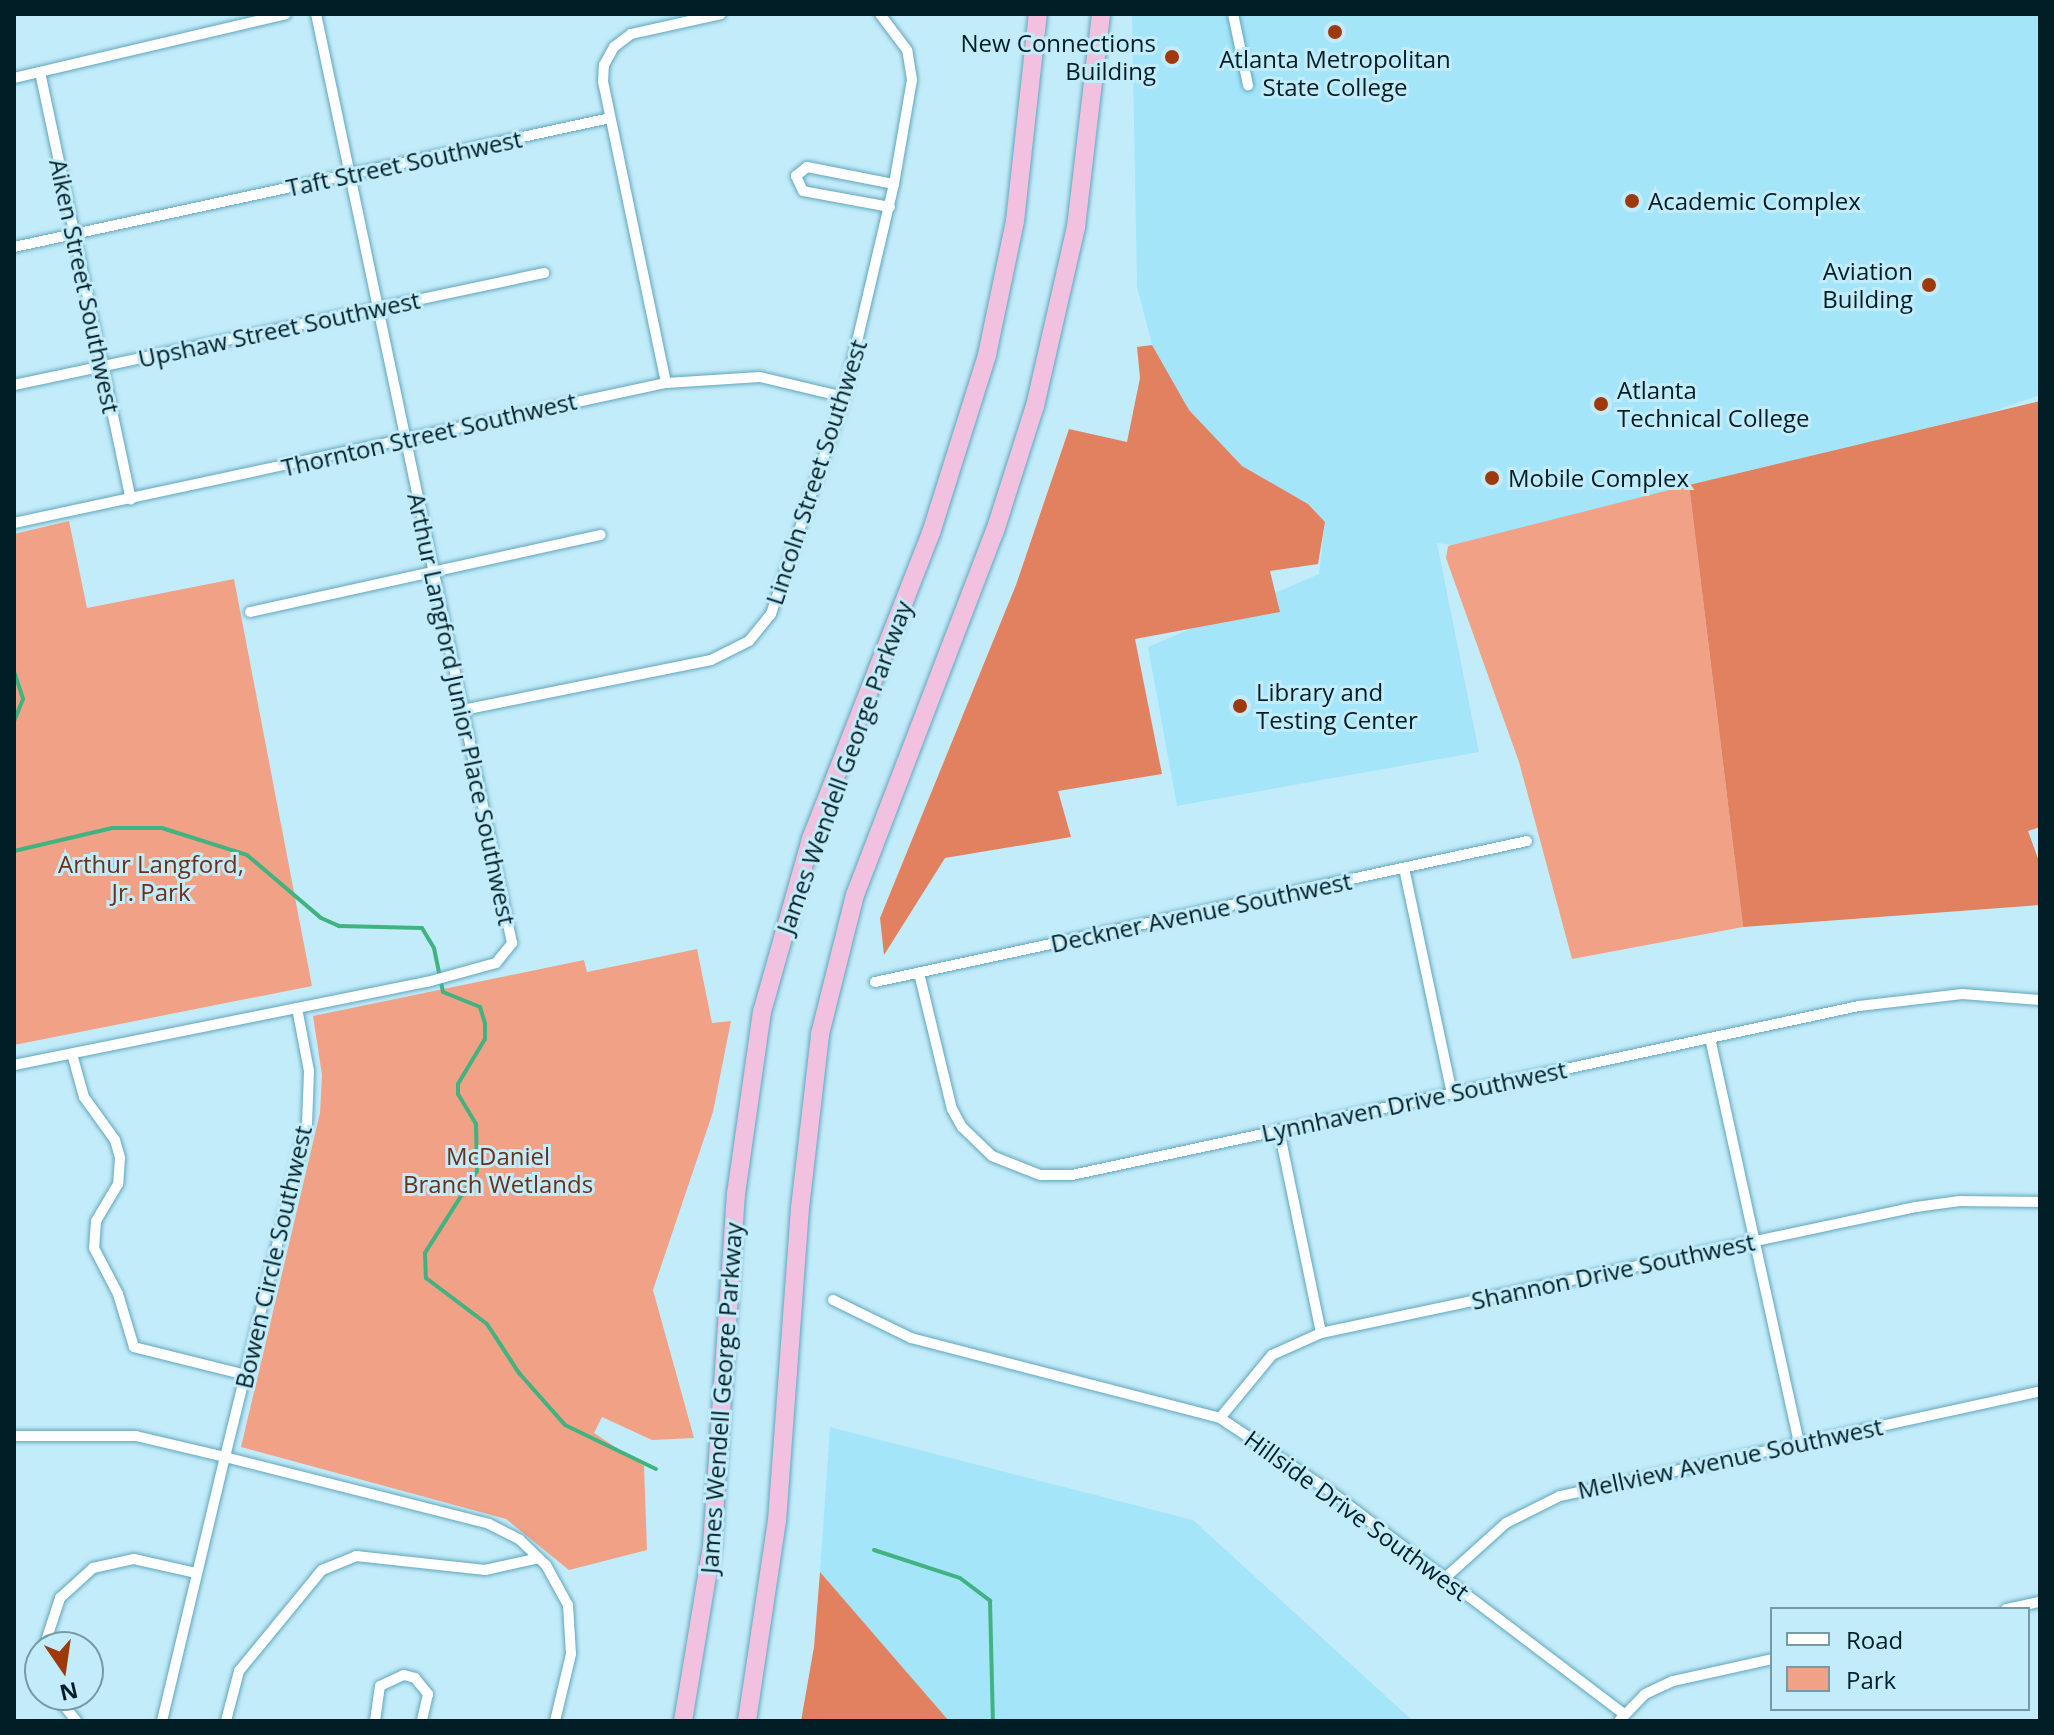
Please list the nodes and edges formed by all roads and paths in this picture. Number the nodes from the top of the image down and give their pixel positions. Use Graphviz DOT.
graph roads {
  1 [pos="286,14"];
  2 [pos="316,14"];
  3 [pos="721,14"];
  4 [pos="880,14"];
  5 [pos="899,14"];
  6 [pos="1038,14"];
  7 [pos="1101,14"];
  8 [pos="1233,14"];
  9 [pos="891,23"];
  10 [pos="40,72"];
  11 [pos="14,78"];
  12 [pos="1248,85"];
  13 [pos="610,118"];
  14 [pos="350,175"];
  15 [pos="894,184"];
  16 [pos="890,207"];
  17 [pos="74,234"];
  18 [pos="14,247"];
  19 [pos="544,273"];
  20 [pos="378,308"];
  21 [pos="102,366"];
  22 [pos="666,383"];
  23 [pos="14,385"];
  24 [pos="844,397"];
  25 [pos="406,441"];
  26 [pos="131,499"];
  27 [pos="14,523"];
  28 [pos="601,535"];
  29 [pos="434,574"];
  30 [pos="250,612"];
  31 [pos="463,710"];
  32 [pos="1527,841"];
  33 [pos="1404,868"];
  34 [pos="919,973"];
  35 [pos="875,982"];
  36 [pos="2040,1000"];
  37 [pos="297,1008"];
  38 [pos="1710,1038"];
  39 [pos="72,1054"];
  40 [pos="14,1065"];
  41 [pos="1452,1093"];
  42 [pos="1279,1130"];
  43 [pos="2040,1202"];
  44 [pos="1755,1240"];
  45 [pos="833,1300"];
  46 [pos="1321,1333"];
  47 [pos="246,1375"];
  48 [pos="2040,1391"];
  49 [pos="1220,1418"];
  50 [pos="14,1436"];
  51 [pos="1799,1442"];
  52 [pos="225,1457"];
  53 [pos="539,1558"];
  54 [pos="196,1573"];
  55 [pos="1445,1578"];
  56 [pos="2040,1602"];
  57 [pos="2016,1607"];
  58 [pos="49,1631"];
  59 [pos="1770,1659"];
  60 [pos="1622,1718"];
  61 [pos="162,1721"];
  62 [pos="226,1721"];
  63 [pos="375,1721"];
  64 [pos="422,1721"];
  65 [pos="555,1721"];
  66 [pos="683,1721"];
  67 [pos="747,1721"];
  1 -- 10 [label="street"];
  2 -- 14 [label="street, Arthur Langford Junior Place Southwest"];
  3 -- 13 [label="street"];
  4 -- 9 [label="street, Lincoln Street Southwest"];
  5 -- 9 [label="street"];
  6 -- 66 [label="highway, James Wendell George Parkway"];
  7 -- 67 [label="highway"];
  8 -- 12 [label="street"];
  9 -- 15 [label="street, Lincoln Street Southwest"];
  10 -- 11 [label="street"];
  10 -- 17 [label="street, Aiken Street Southwest"];
  13 -- 14 [label="street, Taft Street Southwest"];
  13 -- 22 [label="street"];
  14 -- 17 [label="street, Taft Street Southwest"];
  14 -- 20 [label="street, Arthur Langford Junior Place Southwest"];
  15 -- 16 [label="street, Lincoln Street Southwest"];
  15 -- 16 [label="street"];
  16 -- 24 [label="street, Lincoln Street Southwest"];
  17 -- 18 [label="street, Taft Street Southwest"];
  17 -- 21 [label="street, Aiken Street Southwest"];
  19 -- 20 [label="street, Upshaw Street Southwest"];
  20 -- 21 [label="street, Upshaw Street Southwest"];
  20 -- 25 [label="street, Arthur Langford Junior Place Southwest"];
  21 -- 23 [label="street, Upshaw Street Southwest"];
  21 -- 26 [label="street, Aiken Street Southwest"];
  22 -- 24 [label="street, Thornton Street Southwest"];
  22 -- 25 [label="street, Thornton Street Southwest"];
  24 -- 31 [label="street, Lincoln Street Southwest"];
  25 -- 26 [label="street, Thornton Street Southwest"];
  25 -- 29 [label="street, Arthur Langford Junior Place Southwest"];
  26 -- 27 [label="street, Thornton Street Southwest"];
  28 -- 29 [label="street"];
  29 -- 30 [label="street"];
  29 -- 31 [label="street, Arthur Langford Junior Place Southwest"];
  31 -- 37 [label="street, Arthur Langford Junior Place Southwest"];
  32 -- 33 [label="street, Deckner Avenue Southwest"];
  33 -- 34 [label="street, Deckner Avenue Southwest"];
  33 -- 41 [label="street"];
  34 -- 35 [label="street, Deckner Avenue Southwest"];
  34 -- 42 [label="street, Lynnhaven Drive Southwest"];
  36 -- 38 [label="street, Lynnhaven Drive Southwest"];
  37 -- 39 [label="street, Arthur Langford Junior Place Southwest"];
  37 -- 47 [label="street, Bowen Circle Southwest"];
  38 -- 41 [label="street, Lynnhaven Drive Southwest"];
  38 -- 44 [label="street"];
  39 -- 40 [label="street, Arthur Langford Junior Place Southwest"];
  39 -- 47 [label="street"];
  41 -- 42 [label="street, Lynnhaven Drive Southwest"];
  42 -- 46 [label="street"];
  43 -- 44 [label="street, Shannon Drive Southwest"];
  44 -- 46 [label="street, Shannon Drive Southwest"];
  44 -- 51 [label="street"];
  45 -- 49 [label="street, Hillside Drive Southwest"];
  46 -- 49 [label="street, Shannon Drive Southwest"];
  47 -- 52 [label="street, Bowen Circle Southwest"];
  48 -- 51 [label="street, Mellview Avenue Southwest"];
  49 -- 55 [label="street, Hillside Drive Southwest"];
  50 -- 52 [label="street"];
  51 -- 55 [label="street, Mellview Avenue Southwest"];
  52 -- 53 [label="street"];
  52 -- 54 [label="street, Bowen Circle Southwest"];
  53 -- 62 [label="street"];
  53 -- 65 [label="street"];
  54 -- 58 [label="street"];
  54 -- 61 [label="street, Bowen Circle Southwest"];
  55 -- 60 [label="street, Hillside Drive Southwest"];
  56 -- 57 [label="street"];
  59 -- 60 [label="street"];
  63 -- 64 [label="street"];
}
